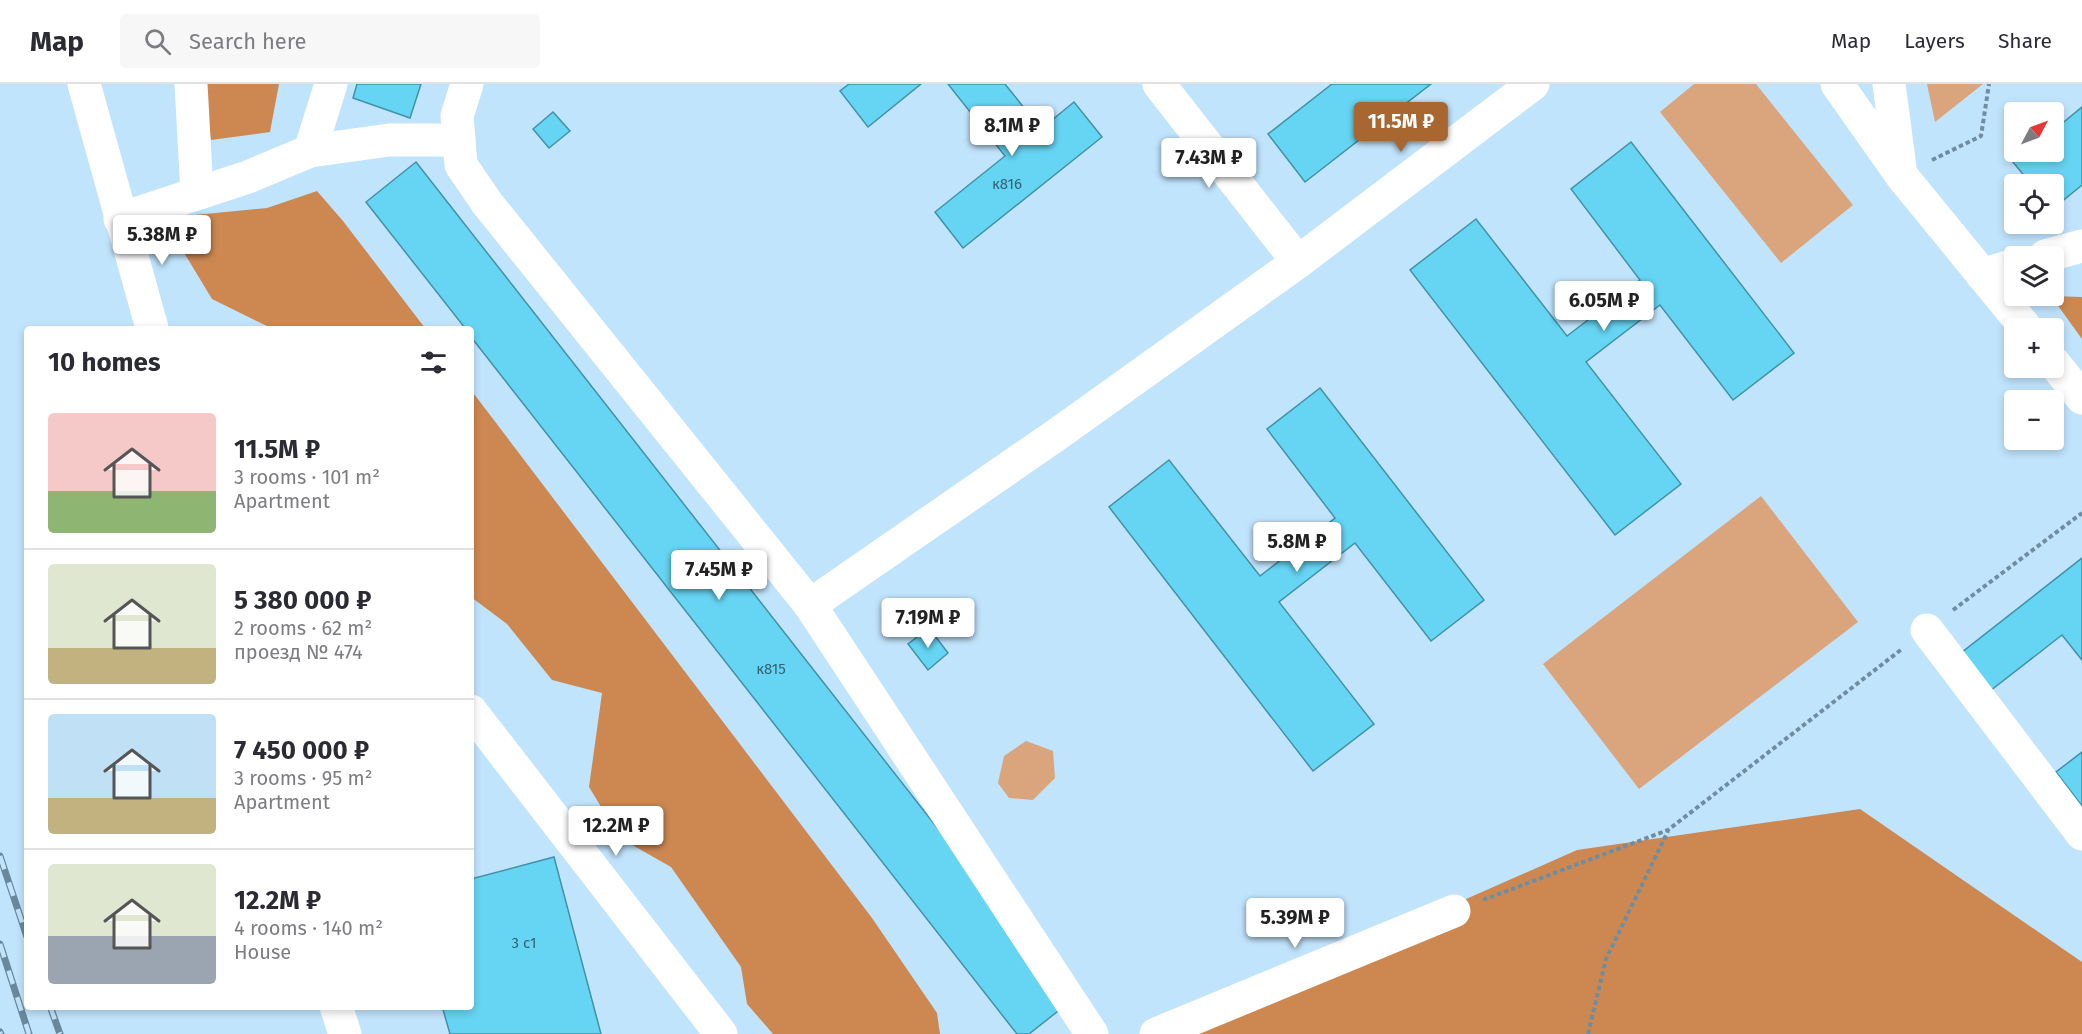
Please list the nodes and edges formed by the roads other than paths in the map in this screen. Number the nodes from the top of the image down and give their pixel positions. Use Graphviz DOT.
graph roads {
  1 [pos="84,84"];
  2 [pos="191,84"];
  3 [pos="331,84"];
  4 [pos="466,84"];
  5 [pos="1159,84"];
  6 [pos="1533,84"];
  7 [pos="1837,84"];
  8 [pos="1888,84"];
  9 [pos="459,140"];
  10 [pos="310,151"];
  11 [pos="1901,175"];
  12 [pos="197,193"];
  13 [pos="120,219"];
  14 [pos="2082,246"];
  15 [pos="2064,251"];
  16 [pos="1298,262"];
  17 [pos="2004,268"];
  18 [pos="1982,275"];
  19 [pos="2018,318"];
  20 [pos="151,326"];
  21 [pos="2064,376"];
  22 [pos="2082,398"];
  23 [pos="810,605"];
  24 [pos="1927,630"];
  25 [pos="474,715"];
  26 [pos="2082,834"];
  27 [pos="1454,911"];
  28 [pos="337,1010"];
  29 [pos="345,1034"];
  30 [pos="721,1034"];
  31 [pos="1092,1034"];
  32 [pos="1156,1034"];
  1 -- 13 [label="street"];
  2 -- 12 [label="street"];
  3 -- 10 [label="street"];
  4 -- 9 [label="street"];
  5 -- 16 [label="street"];
  6 -- 16 [label="street"];
  7 -- 11 [label="street"];
  8 -- 11 [label="street"];
  9 -- 10 [label="street"];
  9 -- 23 [label="street"];
  10 -- 12 [label="street"];
  11 -- 18 [label="street"];
  12 -- 13 [label="street"];
  13 -- 20 [label="street"];
  14 -- 15 [label="street"];
  16 -- 23 [label="street"];
  17 -- 18 [label="street"];
  18 -- 19 [label="street"];
  21 -- 22 [label="street"];
  23 -- 31 [label="street"];
  24 -- 26 [label="street"];
  25 -- 30 [label="street"];
  27 -- 32 [label="street"];
  28 -- 29 [label="street"];
}
